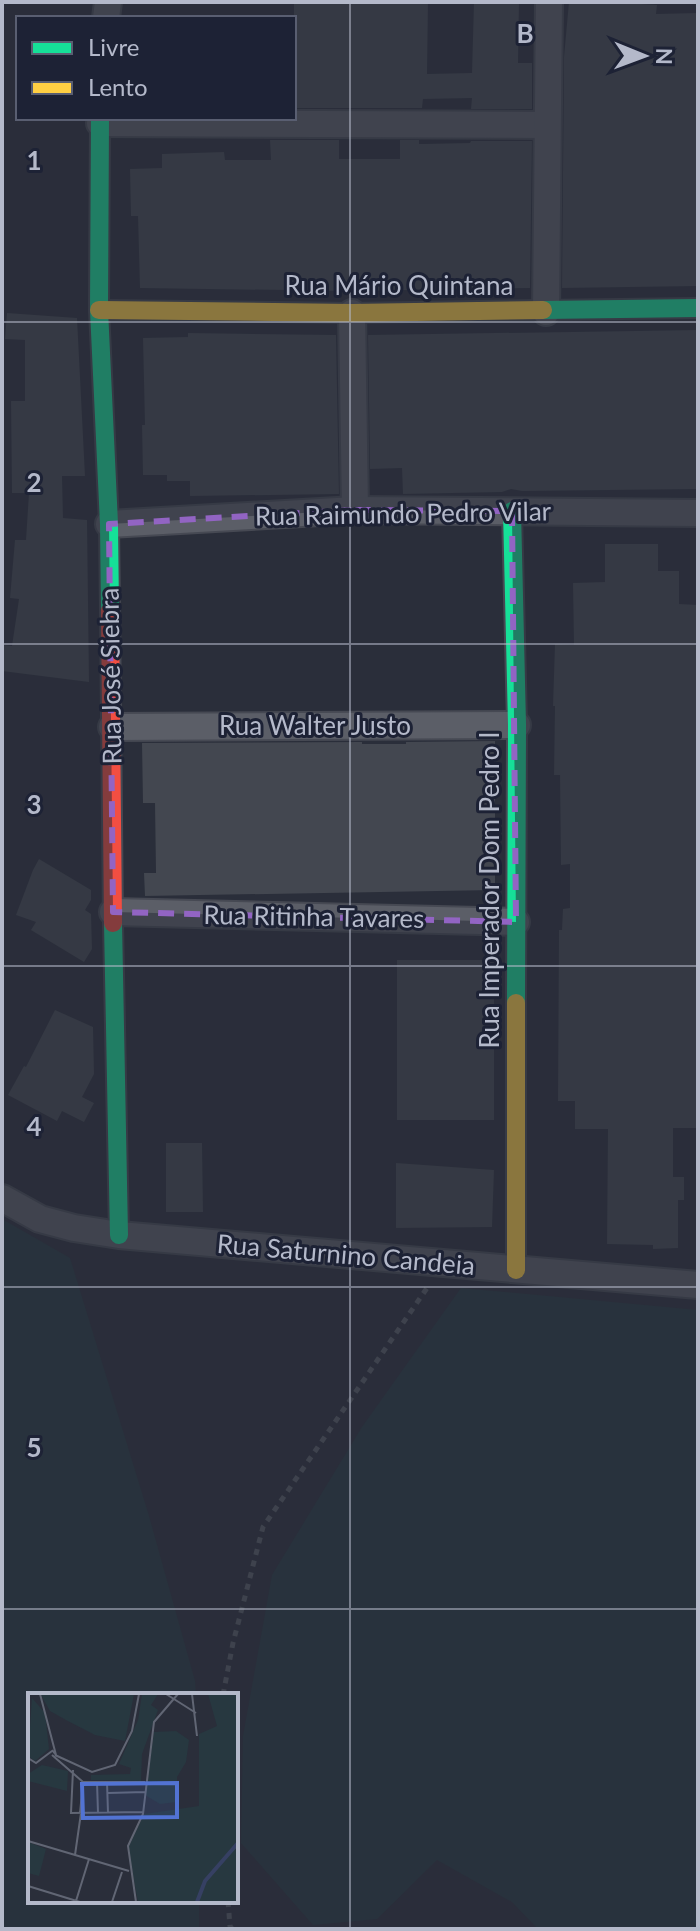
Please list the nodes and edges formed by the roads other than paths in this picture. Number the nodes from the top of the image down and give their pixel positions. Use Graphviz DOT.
graph roads {
  1 [pos="549,2"];
  2 [pos="100,120"];
  3 [pos="547,125"];
  4 [pos="698,308"];
  5 [pos="99,310"];
  6 [pos="546,312"];
  7 [pos="352,313"];
  8 [pos="355,510"];
  9 [pos="512,511"];
  10 [pos="698,513"];
  11 [pos="109,524"];
  12 [pos="517,725"];
  13 [pos="112,727"];
  14 [pos="113,912"];
  15 [pos="516,922"];
  16 [pos="2,1198"];
  17 [pos="119,1235"];
  18 [pos="516,1270"];
  19 [pos="698,1285"];
  1 -- 3 [label="street"];
  2 -- 3 [label="street"];
  2 -- 5 [label="street, Rua José Siebra"];
  3 -- 6 [label="street"];
  4 -- 6 [label="street, Rua Mário Quintana"];
  5 -- 7 [label="street, Rua Mário Quintana"];
  5 -- 11 [label="street, Rua José Siebra"];
  6 -- 7 [label="street, Rua Mário Quintana"];
  7 -- 8 [label="street"];
  8 -- 9 [label="street, Rua Raimundo Pedro Vilar"];
  8 -- 11 [label="street, Rua Raimundo Pedro Vilar"];
  9 -- 10 [label="street, Rua Raimundo Pedro Vilar"];
  9 -- 12 [label="street, Rua Imperador Dom Pedro I"];
  11 -- 13 [label="street, Rua José Siebra"];
  12 -- 13 [label="street, Rua Walter Justo"];
  12 -- 15 [label="street, Rua Imperador Dom Pedro I"];
  13 -- 14 [label="street, Rua José Siebra"];
  14 -- 15 [label="street, Rua Ritinha Tavares"];
  14 -- 17 [label="street, Rua José Siebra"];
  15 -- 18 [label="street, Rua Imperador Dom Pedro I"];
  16 -- 17 [label="street, Rua Saturnino Candeia"];
  17 -- 18 [label="street, Rua Saturnino Candeia"];
  18 -- 19 [label="street, Rua Saturnino Candeia"];
}
